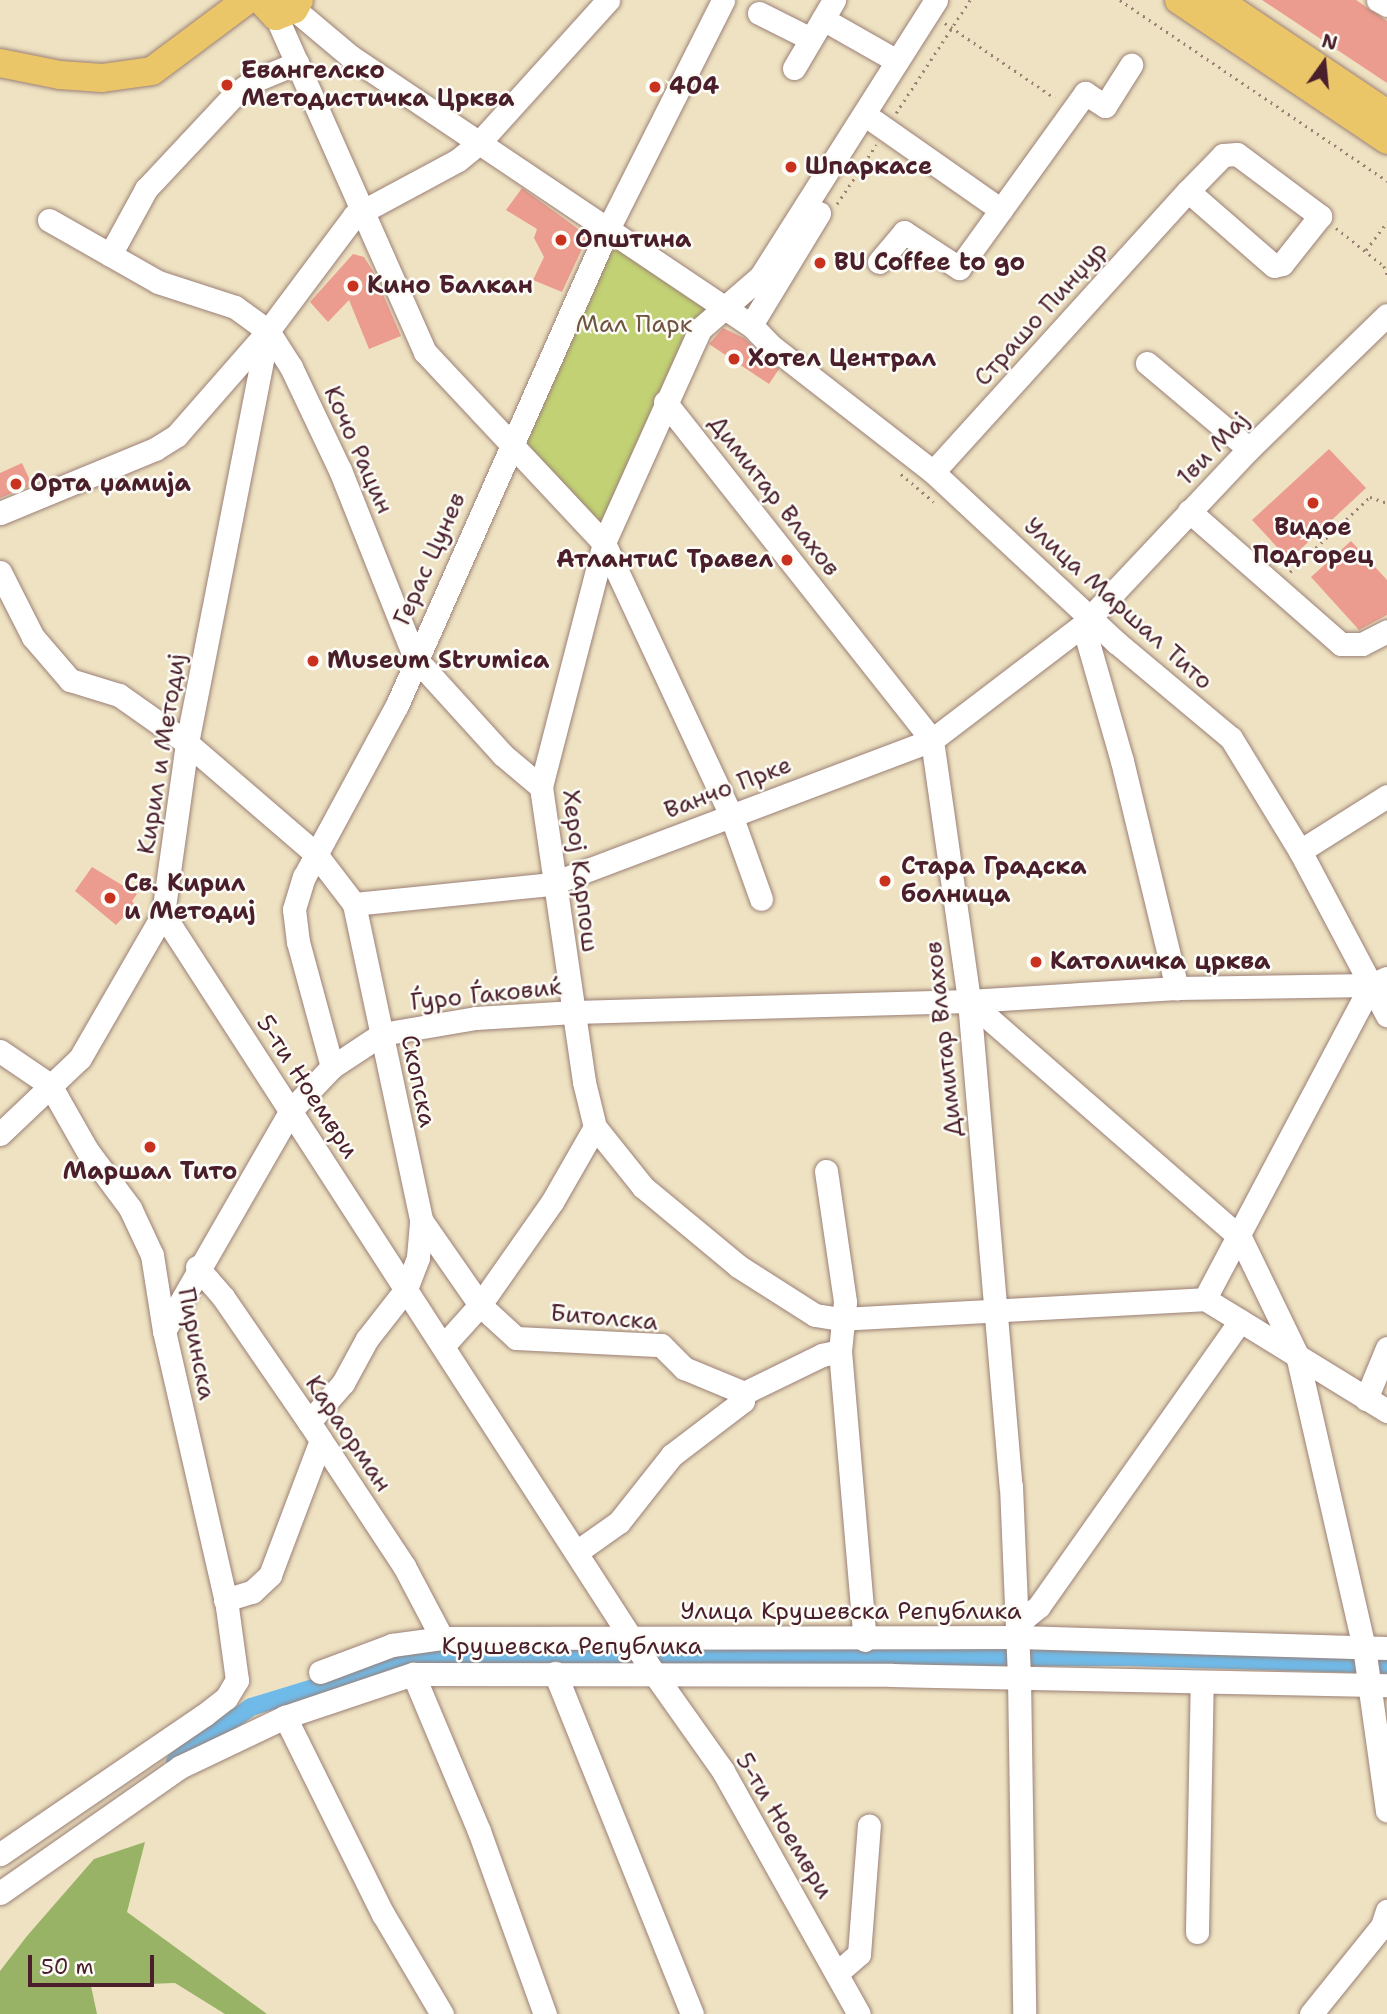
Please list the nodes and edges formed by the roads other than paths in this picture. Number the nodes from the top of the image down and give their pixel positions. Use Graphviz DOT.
graph roads {
  1 [pos="247,0"];
  2 [pos="608,0"];
  3 [pos="723,0"];
  4 [pos="953,0"];
  5 [pos="1179,0"];
  6 [pos="1217,0"];
  7 [pos="1378,0"];
  8 [pos="1387,5"];
  9 [pos="282,6"];
  10 [pos="828,9"];
  11 [pos="759,13"];
  12 [pos="943,16"];
  13 [pos="811,39"];
  14 [pos="897,61"];
  15 [pos="0,62"];
  16 [pos="297,63"];
  17 [pos="1131,65"];
  18 [pos="794,68"];
  19 [pos="1384,110"];
  20 [pos="880,125"];
  21 [pos="1387,140"];
  22 [pos="478,144"];
  23 [pos="1188,191"];
  24 [pos="361,210"];
  25 [pos="1001,210"];
  26 [pos="49,220"];
  27 [pos="607,231"];
  28 [pos="110,255"];
  29 [pos="879,262"];
  30 [pos="725,306"];
  31 [pos="1386,314"];
  32 [pos="751,325"];
  33 [pos="268,331"];
  34 [pos="1147,363"];
  35 [pos="665,402"];
  36 [pos="510,444"];
  37 [pos="1249,449"];
  38 [pos="933,472"];
  39 [pos="1189,511"];
  40 [pos="0,513"];
  41 [pos="604,543"];
  42 [pos="0,572"];
  43 [pos="1087,620"];
  44 [pos="1387,631"];
  45 [pos="415,657"];
  46 [pos="932,740"];
  47 [pos="187,743"];
  48 [pos="541,787"];
  49 [pos="1387,796"];
  50 [pos="731,815"];
  51 [pos="1300,850"];
  52 [pos="315,853"];
  53 [pos="551,884"];
  54 [pos="761,899"];
  55 [pos="354,904"];
  56 [pos="163,914"];
  57 [pos="1379,982"];
  58 [pos="1177,988"];
  59 [pos="969,1000"];
  60 [pos="574,1012"];
  61 [pos="1387,1015"];
  62 [pos="382,1034"];
  63 [pos="7,1056"];
  64 [pos="332,1068"];
  65 [pos="50,1085"];
  66 [pos="291,1110"];
  67 [pos="595,1127"];
  68 [pos="0,1134"];
  69 [pos="826,1171"];
  70 [pos="421,1220"];
  71 [pos="1240,1237"];
  72 [pos="197,1268"];
  73 [pos="405,1289"];
  74 [pos="1205,1299"];
  75 [pos="480,1305"];
  76 [pos="995,1310"];
  77 [pos="840,1319"];
  78 [pos="1240,1321"];
  79 [pos="164,1331"];
  80 [pos="444,1345"];
  81 [pos="1387,1348"];
  82 [pos="840,1351"];
  83 [pos="1297,1355"];
  84 [pos="744,1393"];
  85 [pos="1366,1399"];
  86 [pos="1387,1411"];
  87 [pos="315,1431"];
  88 [pos="578,1551"];
  89 [pos="225,1600"];
  90 [pos="1017,1631"];
  91 [pos="442,1638"];
  92 [pos="632,1638"];
  93 [pos="866,1640"];
  94 [pos="1376,1648"];
  95 [pos="320,1672"];
  96 [pos="653,1672"];
  97 [pos="555,1673"];
  98 [pos="413,1674"];
  99 [pos="1019,1678"];
  100 [pos="1202,1682"];
  101 [pos="1379,1685"];
  102 [pos="285,1717"];
  103 [pos="163,1744"];
  104 [pos="180,1767"];
  105 [pos="1386,1799"];
  106 [pos="869,1825"];
  107 [pos="0,1854"];
  108 [pos="0,1893"];
  109 [pos="1387,1911"];
  110 [pos="1197,1932"];
  111 [pos="837,1973"];
  112 [pos="442,2014"];
  113 [pos="545,2014"];
  114 [pos="692,2014"];
  115 [pos="859,2014"];
  116 [pos="1024,2014"];
  117 [pos="1311,2014"];
  1 -- 15 [label="main road"];
  2 -- 22 [label="street"];
  3 -- 27 [label="street, Герас Цунев"];
  4 -- 12 [label="street"];
  5 -- 21 [label="main road"];
  6 -- 19 [label="main road"];
  7 -- 8 [label="street"];
  9 -- 16 [label="street"];
  9 -- 22 [label="street, Улица Маршал Тито"];
  10 -- 13 [label="street"];
  10 -- 14 [label="street"];
  11 -- 13 [label="street"];
  12 -- 14 [label="street, Херој Карпош"];
  12 -- 20 [label="street"];
  13 -- 18 [label="street"];
  14 -- 30 [label="street, Херој Карпош"];
  16 -- 24 [label="street"];
  16 -- 28 [label="street"];
  17 -- 25 [label="street"];
  20 -- 25 [label="street"];
  20 -- 32 [label="street"];
  22 -- 24 [label="street"];
  22 -- 27 [label="street, Улица Маршал Тито"];
  23 -- 23 [label="street, Страшо Пинџур"];
  23 -- 38 [label="street, Страшо Пинџур"];
  24 -- 33 [label="street"];
  24 -- 36 [label="street"];
  25 -- 29 [label="street"];
  26 -- 28 [label="street, Кочо Рацин"];
  27 -- 30 [label="street, Улица Маршал Тито"];
  27 -- 36 [label="street, Герас Цунев"];
  28 -- 33 [label="street, Кочо Рацин"];
  30 -- 32 [label="street, Улица Маршал Тито"];
  30 -- 35 [label="street, Херој Карпош"];
  31 -- 37 [label="street, 1ви Мај"];
  32 -- 38 [label="street, Улица Маршал Тито"];
  33 -- 40 [label="street"];
  33 -- 45 [label="street, Кочо Рацин"];
  33 -- 47 [label="street, Кирил и Методиј"];
  34 -- 37 [label="street"];
  35 -- 41 [label="street, Херој Карпош"];
  35 -- 46 [label="street, Димитар Влахов"];
  36 -- 41 [label="street"];
  36 -- 45 [label="street, Герас Цунев"];
  37 -- 39 [label="street, 1ви Мај"];
  38 -- 43 [label="street, Улица Маршал Тито"];
  39 -- 43 [label="street, 1ви Мај"];
  39 -- 44 [label="street"];
  41 -- 48 [label="street, Херој Карпош"];
  41 -- 50 [label="street"];
  42 -- 47 [label="street, Скопска"];
  43 -- 46 [label="street, Ванчо Прке"];
  43 -- 51 [label="street, Улица Маршал Тито"];
  43 -- 58 [label="street"];
  45 -- 48 [label="street, Кочо Рацин"];
  45 -- 52 [label="street, Герас Цунев"];
  46 -- 50 [label="street, Ванчо Прке"];
  46 -- 59 [label="street, Димитар Влахов"];
  47 -- 52 [label="street, Скопска"];
  47 -- 56 [label="street, Кирил и Методиј"];
  48 -- 53 [label="street, Херој Карпош"];
  49 -- 51 [label="street"];
  50 -- 53 [label="street, Ванчо Прке"];
  50 -- 54 [label="street"];
  51 -- 57 [label="street, Улица Маршал Тито"];
  52 -- 55 [label="street, Скопска"];
  52 -- 64 [label="street, Герас Цунев"];
  53 -- 55 [label="street, Ванчо Прке"];
  53 -- 60 [label="street, Херој Карпош"];
  55 -- 62 [label="street, Скопска"];
  56 -- 65 [label="street, Кирил и Методиј"];
  56 -- 66 [label="street, 5-ти Ноември"];
  57 -- 58 [label="street, Ѓуро Ѓаковиќ"];
  57 -- 61 [label="street, Улица Маршал Тито"];
  57 -- 71 [label="street"];
  58 -- 59 [label="street, Ѓуро Ѓаковиќ"];
  59 -- 60 [label="street, Ѓуро Ѓаковиќ"];
  59 -- 71 [label="street"];
  59 -- 76 [label="street, Димитар Влахов"];
  60 -- 62 [label="street, Ѓуро Ѓаковиќ"];
  60 -- 67 [label="street, Херој Карпош"];
  62 -- 64 [label="street, Ѓуро Ѓаковиќ"];
  62 -- 70 [label="street, Скопска"];
  63 -- 65 [label="street, Пиринска"];
  64 -- 66 [label="street, Ѓуро Ѓаковиќ"];
  65 -- 68 [label="street, Кирил и Методиј"];
  65 -- 79 [label="street, Пиринска"];
  66 -- 72 [label="street, Ѓуро Ѓаковиќ"];
  66 -- 73 [label="street, 5-ти Ноември"];
  67 -- 75 [label="street"];
  67 -- 77 [label="street"];
  69 -- 77 [label="street"];
  70 -- 73 [label="street"];
  70 -- 75 [label="street, Скопска"];
  71 -- 74 [label="street"];
  71 -- 83 [label="street"];
  72 -- 79 [label="street, Ѓуро Ѓаковиќ"];
  72 -- 87 [label="street, Караорман"];
  73 -- 80 [label="street"];
  73 -- 87 [label="street"];
  74 -- 76 [label="street"];
  74 -- 78 [label="street"];
  75 -- 80 [label="street"];
  75 -- 84 [label="street, Битолска"];
  76 -- 77 [label="street"];
  76 -- 90 [label="street, Димитар Влахов"];
  77 -- 82 [label="street"];
  78 -- 83 [label="street"];
  78 -- 90 [label="street"];
  79 -- 89 [label="street, Пиринска"];
  80 -- 88 [label="street"];
  81 -- 85 [label="street"];
  82 -- 84 [label="street"];
  82 -- 93 [label="street"];
  83 -- 85 [label="street"];
  83 -- 94 [label="street"];
  84 -- 88 [label="street"];
  85 -- 86 [label="street"];
  87 -- 89 [label="street"];
  87 -- 91 [label="street, Караорман"];
  88 -- 92 [label="street"];
  89 -- 103 [label="street, Пиринска"];
  90 -- 93 [label="street, Улица Крушевска Република"];
  90 -- 94 [label="street, Улица Крушевска Република"];
  90 -- 99 [label="street, Димитар Влахов"];
  91 -- 92 [label="street, Улица Крушевска Република"];
  91 -- 95 [label="street, Улица Крушевска Република"];
  92 -- 93 [label="street, Улица Крушевска Република"];
  92 -- 96 [label="street, 5-ти Ноември"];
  94 -- 101 [label="street"];
  96 -- 97 [label="street, Крушевска Република"];
  96 -- 99 [label="street, Крушевска Република"];
  96 -- 111 [label="street, 5-ти Ноември"];
  97 -- 98 [label="street, Крушевска Република"];
  97 -- 114 [label="street"];
  98 -- 102 [label="street, Крушевска Република"];
  98 -- 113 [label="street"];
  99 -- 100 [label="street, Крушевска Република"];
  99 -- 116 [label="street, Димитар Влахов"];
  100 -- 101 [label="street, Крушевска Република"];
  100 -- 110 [label="street"];
  101 -- 105 [label="street"];
  102 -- 104 [label="street, Крушевска Република"];
  102 -- 112 [label="street"];
  103 -- 104 [label="street"];
  103 -- 107 [label="street"];
  104 -- 108 [label="street, Крушевска Република"];
  106 -- 111 [label="street"];
  109 -- 117 [label="street"];
  111 -- 115 [label="street, 5-ти Ноември"];
}
